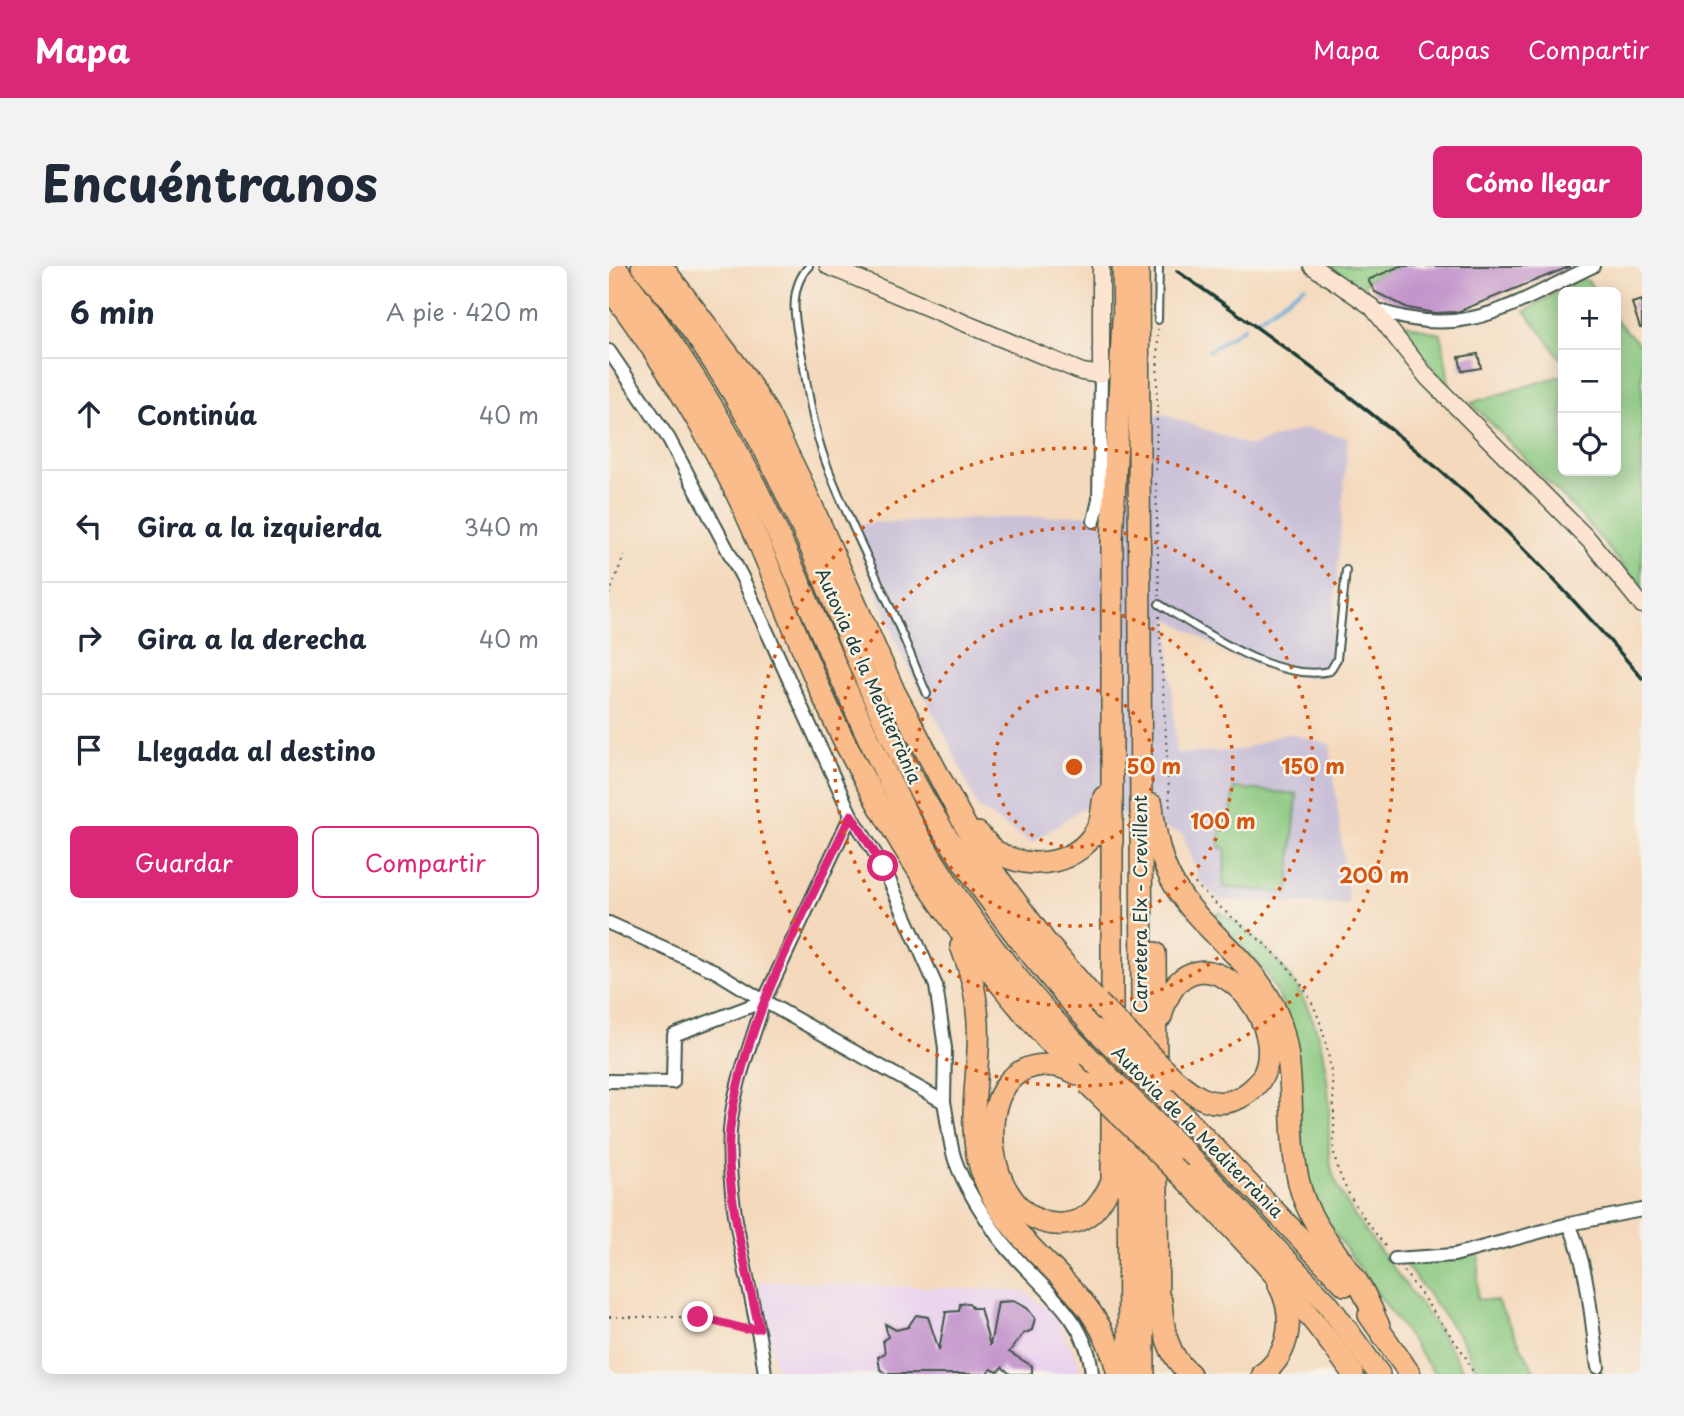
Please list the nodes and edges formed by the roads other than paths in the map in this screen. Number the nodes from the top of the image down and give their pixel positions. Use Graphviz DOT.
graph roads {
  1 [pos="614,266"];
  2 [pos="642,266"];
  3 [pos="662,266"];
  4 [pos="809,266"];
  5 [pos="828,266"];
  6 [pos="1123,266"];
  7 [pos="1138,266"];
  8 [pos="1159,266"];
  9 [pos="1312,266"];
  10 [pos="1320,266"];
  11 [pos="1593,266"];
  12 [pos="1101,271"];
  13 [pos="609,288"];
  14 [pos="1129,306"];
  15 [pos="1378,309"];
  16 [pos="1158,320"];
  17 [pos="609,351"];
  18 [pos="1101,375"];
  19 [pos="1094,521"];
  20 [pos="1141,553"];
  21 [pos="1346,570"];
  22 [pos="1642,598"];
  23 [pos="1159,604"];
  24 [pos="1642,605"];
  25 [pos="1112,663"];
  26 [pos="927,694"];
  27 [pos="1150,781"];
  28 [pos="955,807"];
  29 [pos="851,815"];
  30 [pos="950,922"];
  31 [pos="609,923"];
  32 [pos="764,1001"];
  33 [pos="1157,1058"];
  34 [pos="1086,1072"];
  35 [pos="609,1081"];
  36 [pos="944,1102"];
  37 [pos="1642,1210"];
  38 [pos="1569,1224"];
  39 [pos="1395,1259"];
  40 [pos="1268,1265"];
  41 [pos="1159,1275"];
  42 [pos="1378,1326"];
  43 [pos="1598,1367"];
  44 [pos="765,1374"];
  45 [pos="1091,1374"];
  46 [pos="1118,1374"];
  47 [pos="1129,1374"];
  48 [pos="1145,1374"];
  49 [pos="1156,1374"];
  50 [pos="1190,1374"];
  51 [pos="1263,1374"];
  52 [pos="1353,1374"];
  53 [pos="1379,1374"];
  54 [pos="1410,1374"];
  1 -- 34 [label="highway, Autovia de la Mediterrània"];
  2 -- 42 [label="highway, Autovia de la Mediterrània, bridge"];
  3 -- 28 [label="highway"];
  4 -- 26 [label="lane"];
  5 -- 18 [label="street"];
  6 -- 14 [label="highway, Carretera Elx - Crevillent"];
  7 -- 14 [label="highway, Carretera Elx - Crevillent"];
  8 -- 16 [label="lane"];
  9 -- 15 [label="street"];
  10 -- 15 [label="street"];
  11 -- 15 [label="street"];
  12 -- 18 [label="street"];
  13 -- 30 [label="highway"];
  14 -- 20 [label="highway, Carretera Elx - Crevillent"];
  14 -- 25 [label="highway"];
  14 -- 47 [label="highway, Carretera Elx - Crevillent"];
  15 -- 22 [label="street"];
  15 -- 24 [label="street"];
  17 -- 29 [label="street"];
  18 -- 19 [label="street"];
  20 -- 27 [label="highway"];
  20 -- 48 [label="highway, Carretera Elx - Crevillent"];
  21 -- 23 [label="lane"];
  25 -- 28 [label="highway"];
  25 -- 34 [label="highway"];
  27 -- 33 [label="highway"];
  27 -- 42 [label="highway"];
  28 -- 33 [label="highway, bridge"];
  29 -- 32 [label="street"];
  29 -- 36 [label="street"];
  30 -- 34 [label="highway"];
  30 -- 46 [label="highway"];
  31 -- 32 [label="street"];
  32 -- 35 [label="street"];
  32 -- 36 [label="street"];
  32 -- 44 [label="street"];
  33 -- 41 [label="highway"];
  34 -- 40 [label="highway, bridge"];
  34 -- 53 [label="highway, Autovia de la Mediterrània, bridge"];
  36 -- 45 [label="street"];
  37 -- 38 [label="street"];
  38 -- 39 [label="street"];
  38 -- 43 [label="street"];
  40 -- 51 [label="highway"];
  40 -- 52 [label="highway"];
  41 -- 49 [label="highway"];
  41 -- 50 [label="highway"];
  42 -- 54 [label="highway, Autovia de la Mediterrània"];
}
